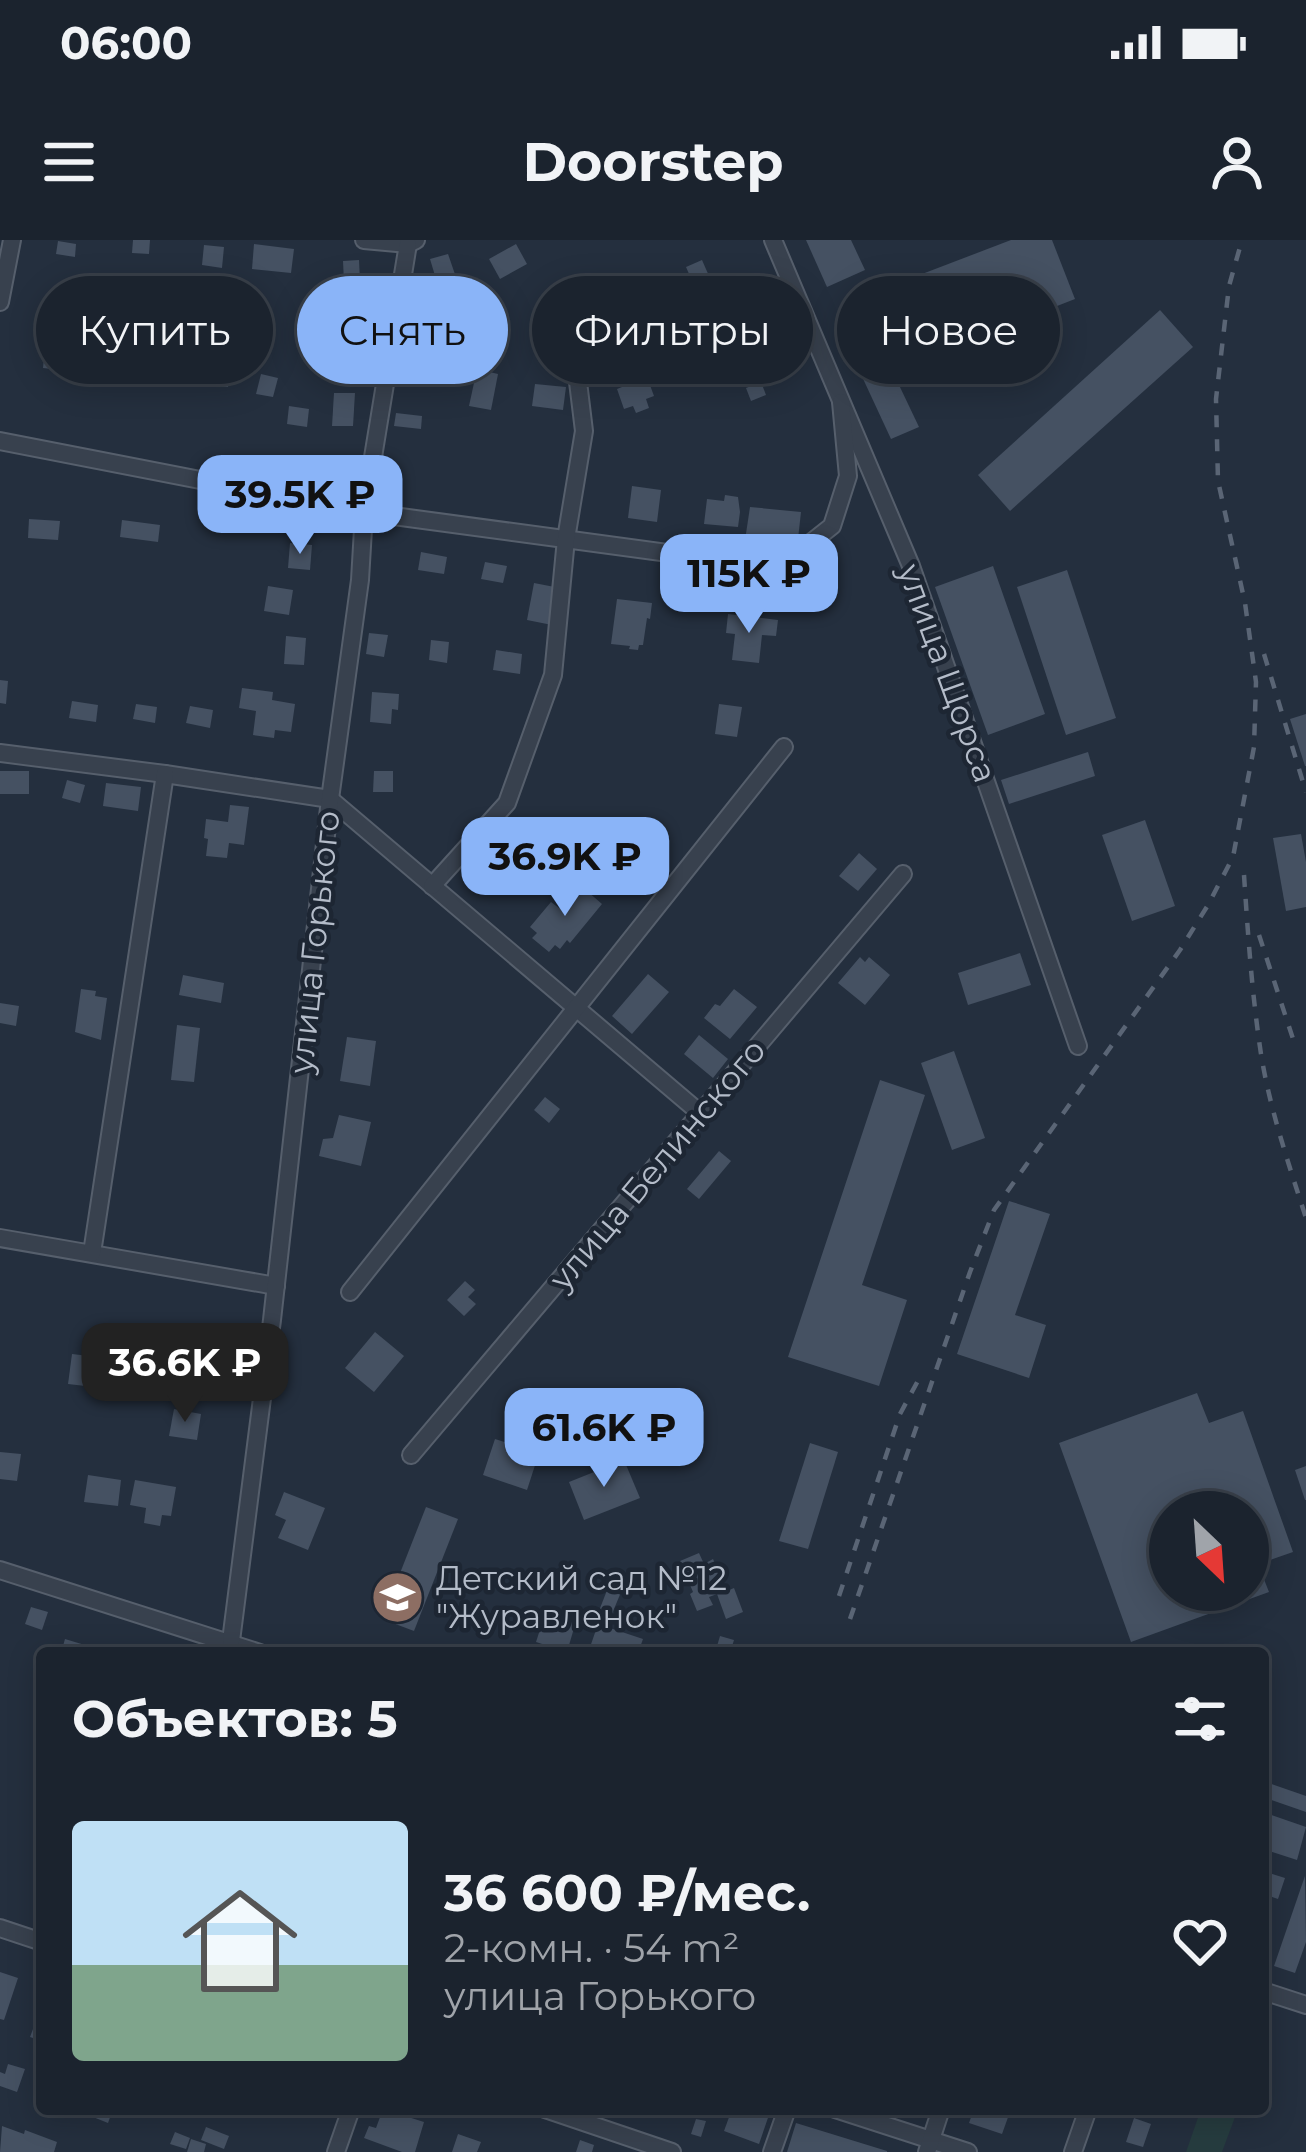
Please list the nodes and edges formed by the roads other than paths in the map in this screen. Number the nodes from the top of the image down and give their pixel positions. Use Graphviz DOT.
graph roads {
  1 [pos="12,240"];
  2 [pos="364,240"];
  3 [pos="773,240"];
  4 [pos="412,242"];
  5 [pos="0,302"];
  6 [pos="578,384"];
  7 [pos="841,402"];
  8 [pos="0,441"];
  9 [pos="364,512"];
  10 [pos="566,539"];
  11 [pos="784,747"];
  12 [pos="0,753"];
  13 [pos="165,774"];
  14 [pos="330,799"];
  15 [pos="904,874"];
  16 [pos="432,886"];
  17 [pos="576,1008"];
  18 [pos="1078,1046"];
  19 [pos="700,1113"];
  20 [pos="0,1238"];
  21 [pos="92,1253"];
  22 [pos="276,1286"];
  23 [pos="350,1292"];
  24 [pos="411,1455"];
  25 [pos="0,1570"];
  26 [pos="231,1641"];
  27 [pos="246,1647"];
  28 [pos="0,1928"];
  29 [pos="36,1940"];
  30 [pos="1269,1992"];
  31 [pos="1306,2005"];
  32 [pos="349,2115"];
  33 [pos="563,2115"];
  34 [pos="785,2115"];
  35 [pos="850,2115"];
  36 [pos="939,2115"];
  37 [pos="1086,2115"];
  38 [pos="929,2146"];
  39 [pos="336,2152"];
  40 [pos="672,2152"];
  41 [pos="772,2152"];
  42 [pos="968,2152"];
  43 [pos="1073,2152"];
  1 -- 5 [label="street"];
  2 -- 4 [label="street"];
  3 -- 7 [label="street, улица Щорса"];
  4 -- 9 [label="street, улица Горького"];
  6 -- 10 [label="street"];
  7 -- 10 [label="street"];
  7 -- 18 [label="street, улица Щорса"];
  8 -- 9 [label="street"];
  9 -- 10 [label="street"];
  9 -- 14 [label="street, улица Горького"];
  10 -- 16 [label="street"];
  11 -- 17 [label="street"];
  12 -- 13 [label="street"];
  13 -- 14 [label="street"];
  13 -- 21 [label="street"];
  14 -- 16 [label="street"];
  14 -- 22 [label="street, улица Горького"];
  15 -- 19 [label="street, улица Белинского"];
  16 -- 17 [label="street"];
  17 -- 19 [label="street"];
  17 -- 23 [label="street"];
  19 -- 24 [label="street, улица Белинского"];
  20 -- 21 [label="street"];
  21 -- 22 [label="street"];
  22 -- 26 [label="street, улица Горького"];
  25 -- 26 [label="street"];
  26 -- 27 [label="street"];
  28 -- 29 [label="street"];
  30 -- 31 [label="street"];
  32 -- 39 [label="street"];
  33 -- 40 [label="street"];
  34 -- 41 [label="street"];
  35 -- 38 [label="street"];
  36 -- 38 [label="street"];
  37 -- 43 [label="street"];
  38 -- 42 [label="street"];
}
